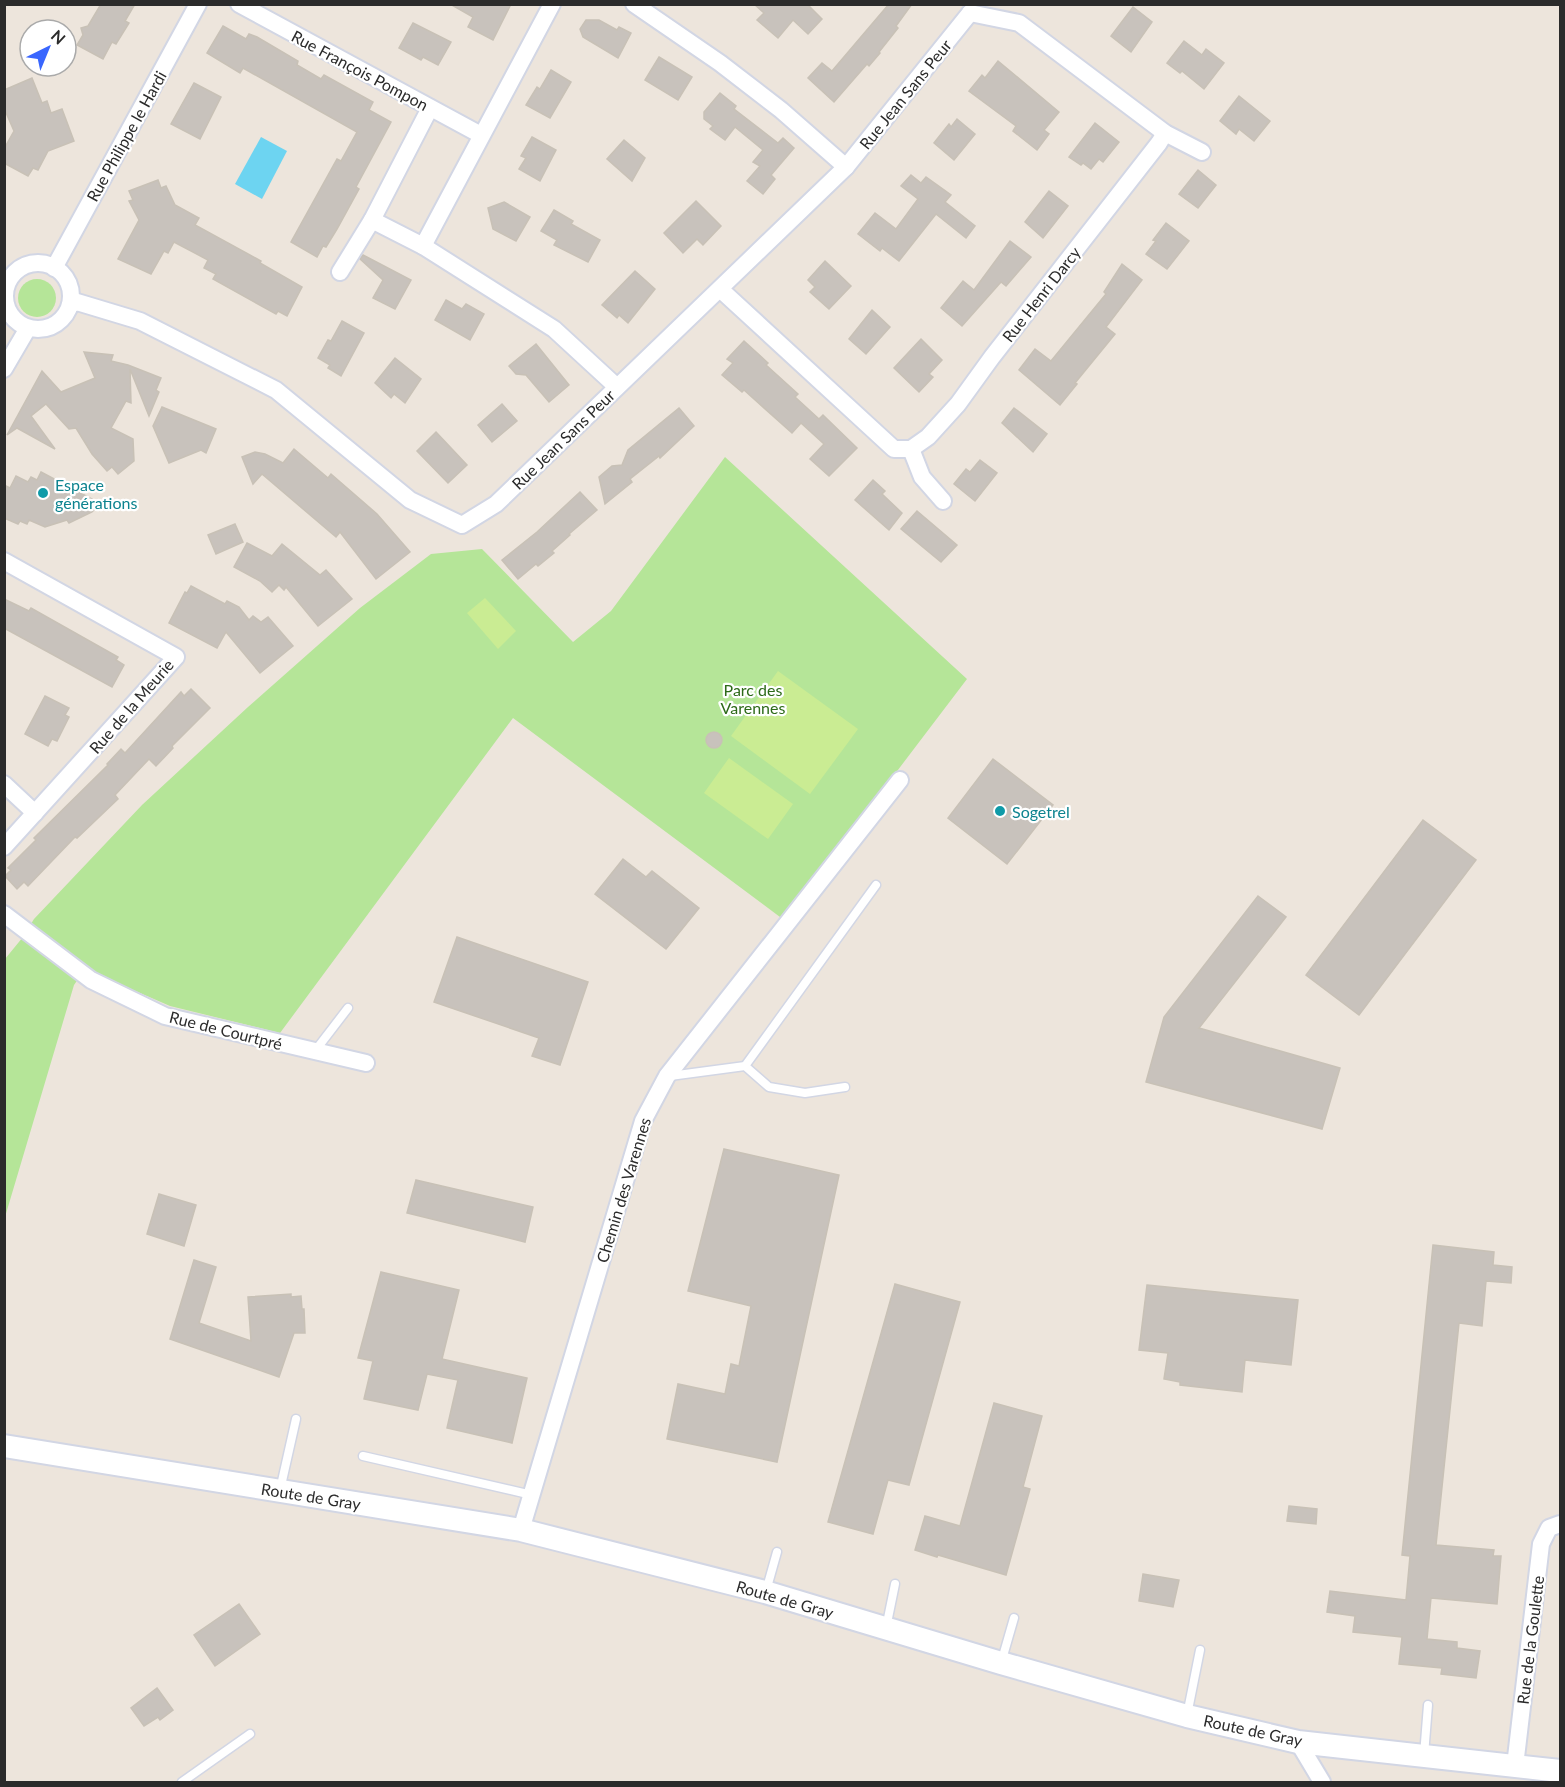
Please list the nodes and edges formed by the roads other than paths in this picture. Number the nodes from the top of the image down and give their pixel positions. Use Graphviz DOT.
graph roads {
  1 [pos="198,4"];
  2 [pos="239,4"];
  3 [pos="552,4"];
  4 [pos="634,4"];
  5 [pos="969,9"];
  6 [pos="430,108"];
  7 [pos="1165,133"];
  8 [pos="481,135"];
  9 [pos="1202,152"];
  10 [pos="846,167"];
  11 [pos="372,220"];
  12 [pos="423,246"];
  13 [pos="54,268"];
  14 [pos="8,269"];
  15 [pos="340,272"];
  16 [pos="720,289"];
  17 [pos="70,305"];
  18 [pos="28,328"];
  19 [pos="4,369"];
  20 [pos="617,387"];
  21 [pos="911,449"];
  22 [pos="943,501"];
  23 [pos="4,561"];
  24 [pos="900,780"];
  25 [pos="4,784"];
  26 [pos="35,813"];
  27 [pos="4,847"];
  28 [pos="876,885"];
  29 [pos="4,914"];
  30 [pos="348,1008"];
  31 [pos="315,1051"];
  32 [pos="366,1063"];
  33 [pos="745,1066"];
  34 [pos="667,1076"];
  35 [pos="845,1087"];
  36 [pos="296,1419"];
  37 [pos="4,1446"];
  38 [pos="363,1456"];
  39 [pos="280,1491"];
  40 [pos="531,1495"];
  41 [pos="1560,1524"];
  42 [pos="521,1530"];
  43 [pos="777,1552"];
  44 [pos="895,1584"];
  45 [pos="765,1592"];
  46 [pos="1014,1618"];
  47 [pos="886,1628"];
  48 [pos="1200,1650"];
  49 [pos="1001,1664"];
  50 [pos="1428,1705"];
  51 [pos="1187,1716"];
  52 [pos="250,1734"];
  53 [pos="1298,1742"];
  54 [pos="1424,1755"];
  55 [pos="1515,1766"];
  56 [pos="1560,1771"];
  57 [pos="182,1782"];
  58 [pos="1322,1782"];
  1 -- 13 [label="street, Rue Philippe le Hardi"];
  2 -- 6 [label="street, Rue François Pompon"];
  3 -- 8 [label="street"];
  4 -- 10 [label="street"];
  5 -- 7 [label="street"];
  5 -- 10 [label="street, Rue Jean Sans Peur"];
  6 -- 8 [label="street, Rue François Pompon"];
  6 -- 11 [label="street"];
  7 -- 9 [label="street"];
  7 -- 21 [label="street, Rue Henri Darcy"];
  8 -- 12 [label="street"];
  10 -- 16 [label="street, Rue Jean Sans Peur"];
  11 -- 12 [label="street"];
  11 -- 15 [label="street"];
  12 -- 20 [label="street"];
  13 -- 14 [label="street"];
  13 -- 17 [label="street"];
  14 -- 18 [label="street"];
  16 -- 20 [label="street, Rue Jean Sans Peur"];
  16 -- 21 [label="street"];
  17 -- 18 [label="street"];
  17 -- 20 [label="street, Rue Jean Sans Peur"];
  18 -- 19 [label="street"];
  21 -- 22 [label="street"];
  23 -- 26 [label="street, Rue de la Meurie"];
  24 -- 34 [label="street, Chemin des Varennes"];
  25 -- 26 [label="street"];
  26 -- 27 [label="street, Rue de la Meurie"];
  28 -- 33 [label="lane"];
  29 -- 31 [label="street, Rue de Courtpré"];
  30 -- 31 [label="lane"];
  31 -- 32 [label="street, Rue de Courtpré"];
  33 -- 34 [label="lane"];
  33 -- 35 [label="lane"];
  34 -- 40 [label="street, Chemin des Varennes"];
  36 -- 39 [label="lane"];
  37 -- 39 [label="main road, Route de Gray"];
  38 -- 40 [label="lane"];
  39 -- 42 [label="main road, Route de Gray"];
  40 -- 42 [label="street, Chemin des Varennes"];
  41 -- 55 [label="street, Rue de la Goulette"];
  42 -- 45 [label="main road, Route de Gray"];
  43 -- 45 [label="lane"];
  44 -- 47 [label="lane"];
  45 -- 47 [label="main road, Route de Gray"];
  46 -- 49 [label="lane"];
  47 -- 49 [label="main road, Route de Gray"];
  48 -- 51 [label="lane"];
  49 -- 51 [label="main road, Route de Gray"];
  50 -- 54 [label="lane"];
  51 -- 53 [label="main road, Route de Gray"];
  52 -- 57 [label="lane"];
  53 -- 54 [label="main road, Route de Gray"];
  53 -- 58 [label="street"];
  54 -- 55 [label="main road, Route de Gray"];
  55 -- 56 [label="main road, Route de Gray"];
}
